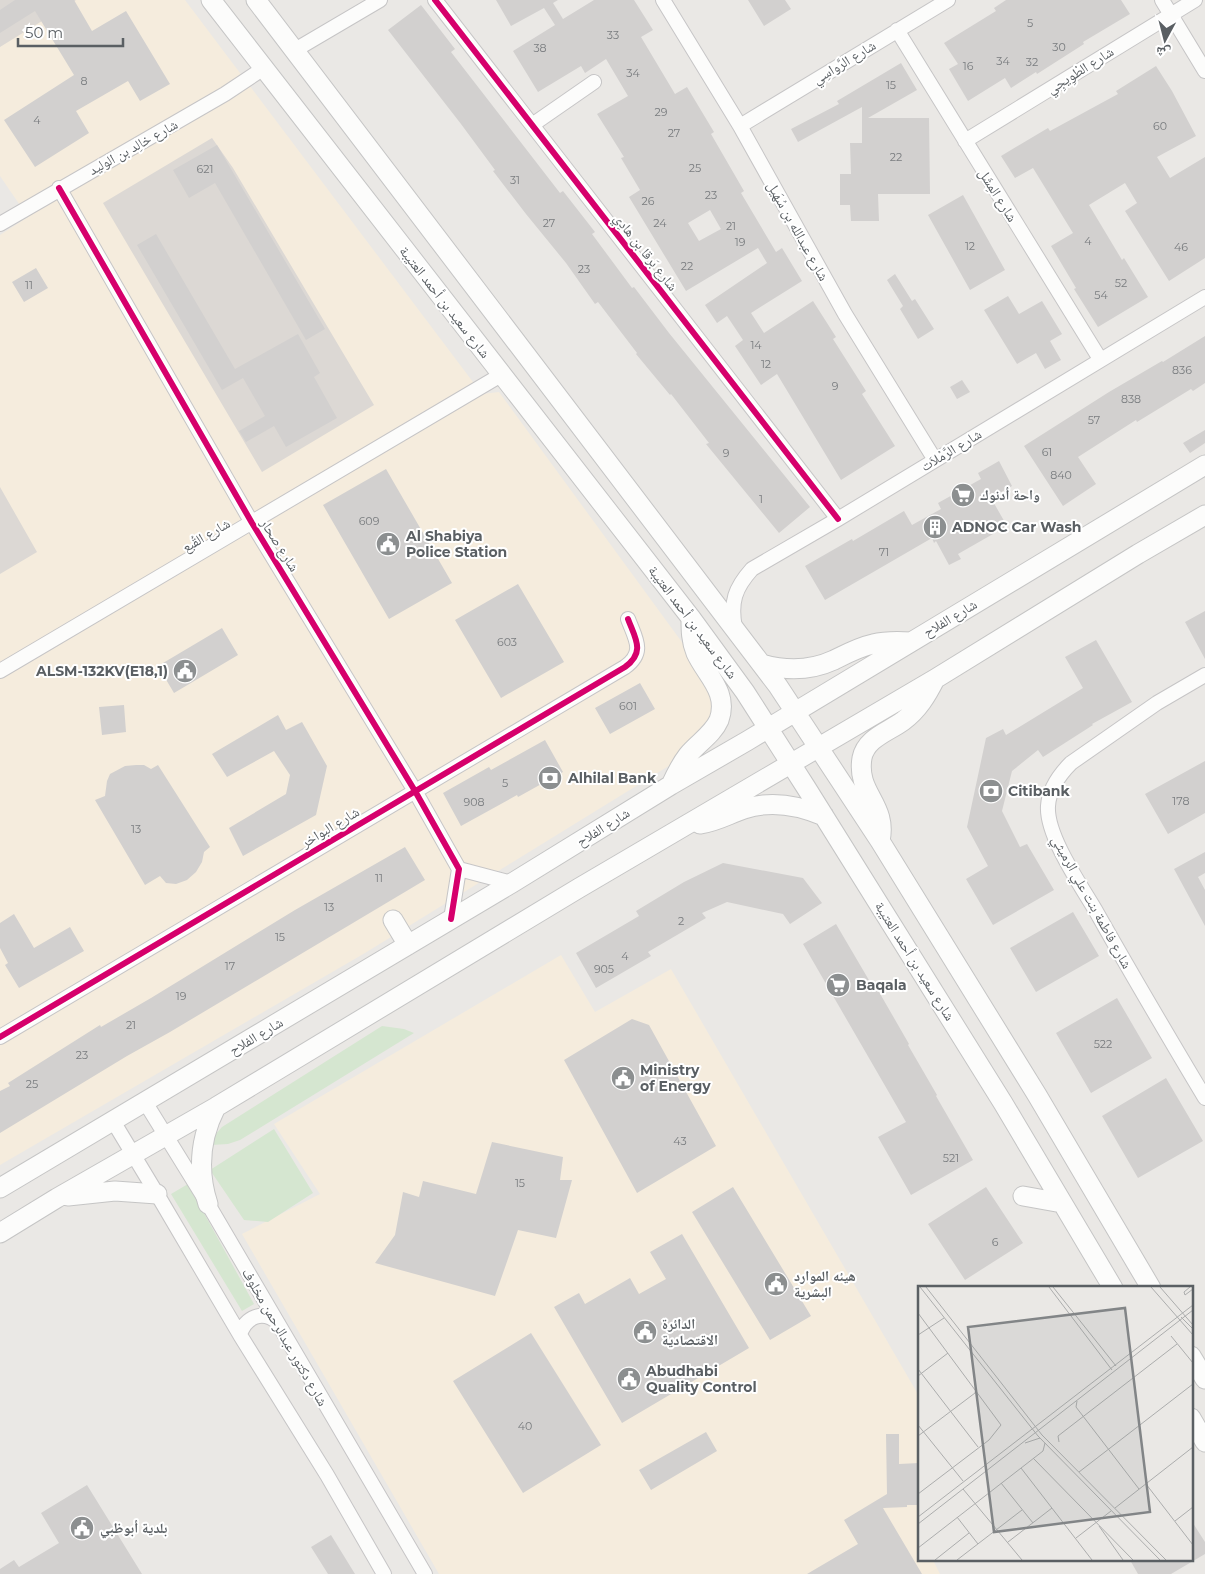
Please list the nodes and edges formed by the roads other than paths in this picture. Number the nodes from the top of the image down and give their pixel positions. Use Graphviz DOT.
graph roads {
  1 [pos="211,0"];
  2 [pos="256,0"];
  3 [pos="380,0"];
  4 [pos="435,0"];
  5 [pos="663,0"];
  6 [pos="948,0"];
  7 [pos="1162,0"];
  8 [pos="1195,0"];
  9 [pos="1170,14"];
  10 [pos="897,30"];
  11 [pos="295,50"];
  12 [pos="264,68"];
  13 [pos="1205,71"];
  14 [pos="594,82"];
  15 [pos="532,125"];
  16 [pos="740,126"];
  17 [pos="966,141"];
  18 [pos="59,188"];
  19 [pos="2,217"];
  20 [pos="1205,297"];
  21 [pos="1100,359"];
  22 [pos="501,375"];
  23 [pos="935,460"];
  24 [pos="1205,465"];
  25 [pos="1205,515"];
  26 [pos="838,520"];
  27 [pos="252,523"];
  28 [pos="628,618"];
  29 [pos="692,618"];
  30 [pos="735,628"];
  31 [pos="911,642"];
  32 [pos="762,664"];
  33 [pos="0,671"];
  34 [pos="1205,675"];
  35 [pos="935,678"];
  36 [pos="795,712"];
  37 [pos="768,728"];
  38 [pos="819,747"];
  39 [pos="790,764"];
  40 [pos="671,785"];
  41 [pos="415,791"];
  42 [pos="824,816"];
  43 [pos="689,823"];
  44 [pos="880,842"];
  45 [pos="459,869"];
  46 [pos="512,883"];
  47 [pos="451,919"];
  48 [pos="393,920"];
  49 [pos="408,945"];
  50 [pos="0,1038"];
  51 [pos="1205,1098"];
  52 [pos="145,1102"];
  53 [pos="216,1107"];
  54 [pos="113,1121"];
  55 [pos="165,1136"];
  56 [pos="132,1154"];
  57 [pos="0,1188"];
  58 [pos="157,1194"];
  59 [pos="1024,1196"];
  60 [pos="57,1198"];
  61 [pos="1062,1203"];
  62 [pos="208,1204"];
  63 [pos="0,1233"];
  64 [pos="1111,1286"];
  65 [pos="1150,1286"];
  66 [pos="278,1324"];
  67 [pos="240,1335"];
  68 [pos="1192,1358"];
  69 [pos="1205,1379"];
  70 [pos="1192,1420"];
  71 [pos="1205,1442"];
  72 [pos="384,1574"];
  73 [pos="424,1574"];
  1 -- 12 [label="main road, شارع سعيد بن أحمد العتيبة"];
  2 -- 11 [label="main road"];
  3 -- 11 [label="street"];
  4 -- 15 [label="street, شارع بَرقا بن هادِي"];
  5 -- 16 [label="street, شارع عبدالله بن سُهَيل"];
  6 -- 10 [label="street, شارع الرَّواسِي"];
  7 -- 9 [label="street"];
  8 -- 9 [label="street, شارع الطْوِيجِي"];
  9 -- 13 [label="street"];
  9 -- 17 [label="street, شارع الطْوِيجِي"];
  10 -- 16 [label="street, شارع الرَّواسِي"];
  10 -- 17 [label="street, شارع المِشَل"];
  11 -- 30 [label="main road"];
  12 -- 18 [label="street, شارع خالِد بن الوليد"];
  12 -- 22 [label="main road, شارع سعيد بن أحمد العتيبة"];
  14 -- 15 [label="street"];
  15 -- 26 [label="street, شارع بَرقا بن هادِي"];
  16 -- 23 [label="street, شارع عبدالله بن سُهَيل"];
  17 -- 21 [label="street, شارع المِشَل"];
  18 -- 19 [label="street, شارع خالِد بن الوليد"];
  18 -- 27 [label="street, شارع صحار"];
  20 -- 21 [label="street, شارع الرَّمْلاَت"];
  21 -- 23 [label="street, شارع الرَّمْلاَت"];
  22 -- 27 [label="street, شارع القُبع"];
  22 -- 29 [label="main road, شارع سعيد بن أحمد العتيبة"];
  23 -- 26 [label="street, شارع الرَّمْلاَت"];
  24 -- 31 [label="main road, شارع الفلاح"];
  25 -- 35 [label="main road"];
  26 -- 30 [label="street, شارع الرَّمْلاَت"];
  27 -- 33 [label="street, شارع القُبع"];
  27 -- 41 [label="street, شارع صحار"];
  28 -- 41 [label="street, شارع البواخر"];
  29 -- 37 [label="main road, شارع سعيد بن أحمد العتيبة"];
  29 -- 40 [label="main road"];
  30 -- 32 [label="main road"];
  31 -- 32 [label="main road"];
  31 -- 36 [label="main road, شارع الفلاح"];
  32 -- 36 [label="main road"];
  34 -- 51 [label="street, شارع فاطمة بنت علي الرميثي"];
  35 -- 38 [label="main road"];
  35 -- 44 [label="main road"];
  36 -- 37 [label="main road, شارع الفلاح"];
  36 -- 38 [label="main road"];
  37 -- 39 [label="main road, شارع سعيد بن أحمد العتيبة"];
  37 -- 40 [label="main road, شارع الفلاح"];
  38 -- 39 [label="main road"];
  38 -- 44 [label="main road"];
  39 -- 42 [label="main road, شارع سعيد بن أحمد العتيبة"];
  39 -- 43 [label="main road"];
  40 -- 46 [label="main road, شارع الفلاح"];
  41 -- 45 [label="street, شارع صحار"];
  41 -- 50 [label="street, شارع البواخر"];
  42 -- 43 [label="main road"];
  42 -- 61 [label="main road, شارع سعيد بن أحمد العتيبة"];
  43 -- 53 [label="main road"];
  44 -- 65 [label="main road"];
  45 -- 46 [label="street"];
  45 -- 47 [label="street"];
  46 -- 47 [label="main road, شارع الفلاح"];
  47 -- 49 [label="main road, شارع الفلاح"];
  48 -- 49 [label="main road"];
  49 -- 52 [label="main road, شارع الفلاح"];
  52 -- 54 [label="main road, شارع الفلاح"];
  52 -- 55 [label="street, شارع دكتور عبدالرحمن مخلوف"];
  53 -- 55 [label="main road"];
  53 -- 62 [label="main road"];
  54 -- 56 [label="street"];
  54 -- 57 [label="main road, شارع الفلاح"];
  55 -- 56 [label="main road"];
  55 -- 62 [label="street, شارع دكتور عبدالرحمن مخلوف"];
  56 -- 58 [label="street"];
  56 -- 60 [label="main road"];
  58 -- 60 [label="main road"];
  58 -- 67 [label="street"];
  59 -- 61 [label="main road"];
  60 -- 63 [label="main road"];
  61 -- 64 [label="main road, شارع سعيد بن أحمد العتيبة"];
  62 -- 66 [label="street, شارع دكتور عبدالرحمن مخلوف"];
  66 -- 67 [label="street"];
  66 -- 73 [label="street, شارع دكتور عبدالرحمن مخلوف"];
  67 -- 72 [label="street"];
  68 -- 69 [label="main road"];
  70 -- 71 [label="main road"];
}
